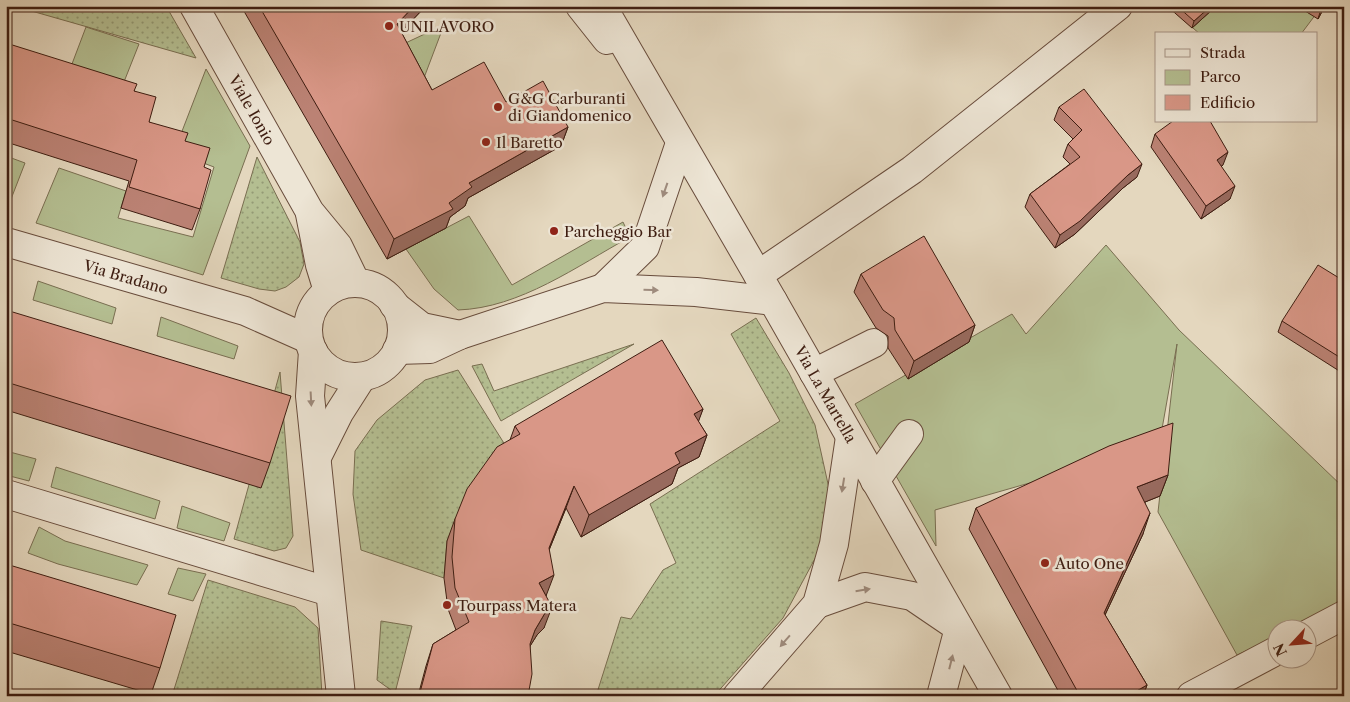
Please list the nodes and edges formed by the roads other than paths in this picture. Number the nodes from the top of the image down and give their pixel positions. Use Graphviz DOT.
graph roads {
  1 [pos="194,6"];
  2 [pos="580,6"];
  3 [pos="602,6"];
  4 [pos="1118,6"];
  5 [pos="651,92"];
  6 [pos="680,143"];
  7 [pos="310,212"];
  8 [pos="6,242"];
  9 [pos="758,276"];
  10 [pos="356,283"];
  11 [pos="603,288"];
  12 [pos="328,291"];
  13 [pos="773,301"];
  14 [pos="394,305"];
  15 [pos="310,334"];
  16 [pos="460,335"];
  17 [pos="874,343"];
  18 [pos="398,350"];
  19 [pos="814,373"];
  20 [pos="362,377"];
  21 [pos="909,434"];
  22 [pos="850,437"];
  23 [pos="317,457"];
  24 [pos="875,481"];
  25 [pos="6,494"];
  26 [pos="330,592"];
  27 [pos="817,604"];
  28 [pos="1344,614"];
  29 [pos="959,628"];
  30 [pos="1318,628"];
  31 [pos="1268,655"];
  32 [pos="341,696"];
  33 [pos="737,696"];
  34 [pos="941,696"];
  35 [pos="998,696"];
  36 [pos="1191,696"];
  1 -- 7 [label="street, Viale Ionio"];
  2 -- 5 [label="street, Via La Martella"];
  3 -- 5 [label="street, Via La Martella"];
  4 -- 9 [label="street"];
  5 -- 6 [label="street, Via La Martella"];
  6 -- 9 [label="street, Via La Martella"];
  6 -- 11 [label="street, one-way"];
  7 -- 10 [label="street, Viale Ionio"];
  7 -- 12 [label="street, Viale Ionio"];
  8 -- 15 [label="street, Via Bradano"];
  9 -- 13 [label="street, Via La Martella"];
  10 -- 12 [label="street"];
  10 -- 14 [label="street"];
  11 -- 13 [label="street, one-way"];
  11 -- 16 [label="street"];
  12 -- 15 [label="street"];
  13 -- 19 [label="street, Via La Martella"];
  14 -- 16 [label="street"];
  14 -- 18 [label="street"];
  15 -- 20 [label="street"];
  15 -- 23 [label="street, one-way"];
  16 -- 18 [label="street"];
  17 -- 19 [label="street"];
  18 -- 20 [label="street"];
  19 -- 22 [label="street, Via La Martella"];
  20 -- 23 [label="street"];
  21 -- 24 [label="street"];
  22 -- 24 [label="street, Via La Martella"];
  22 -- 27 [label="street, one-way"];
  23 -- 26 [label="street"];
  24 -- 29 [label="street, Via La Martella"];
  25 -- 26 [label="street"];
  26 -- 32 [label="street"];
  27 -- 29 [label="street, one-way"];
  27 -- 33 [label="street, one-way"];
  28 -- 30 [label="street"];
  34 -- 29 [label="street, one-way"];
  29 -- 35 [label="street, Via La Martella"];
  31 -- 36 [label="street"];
}
